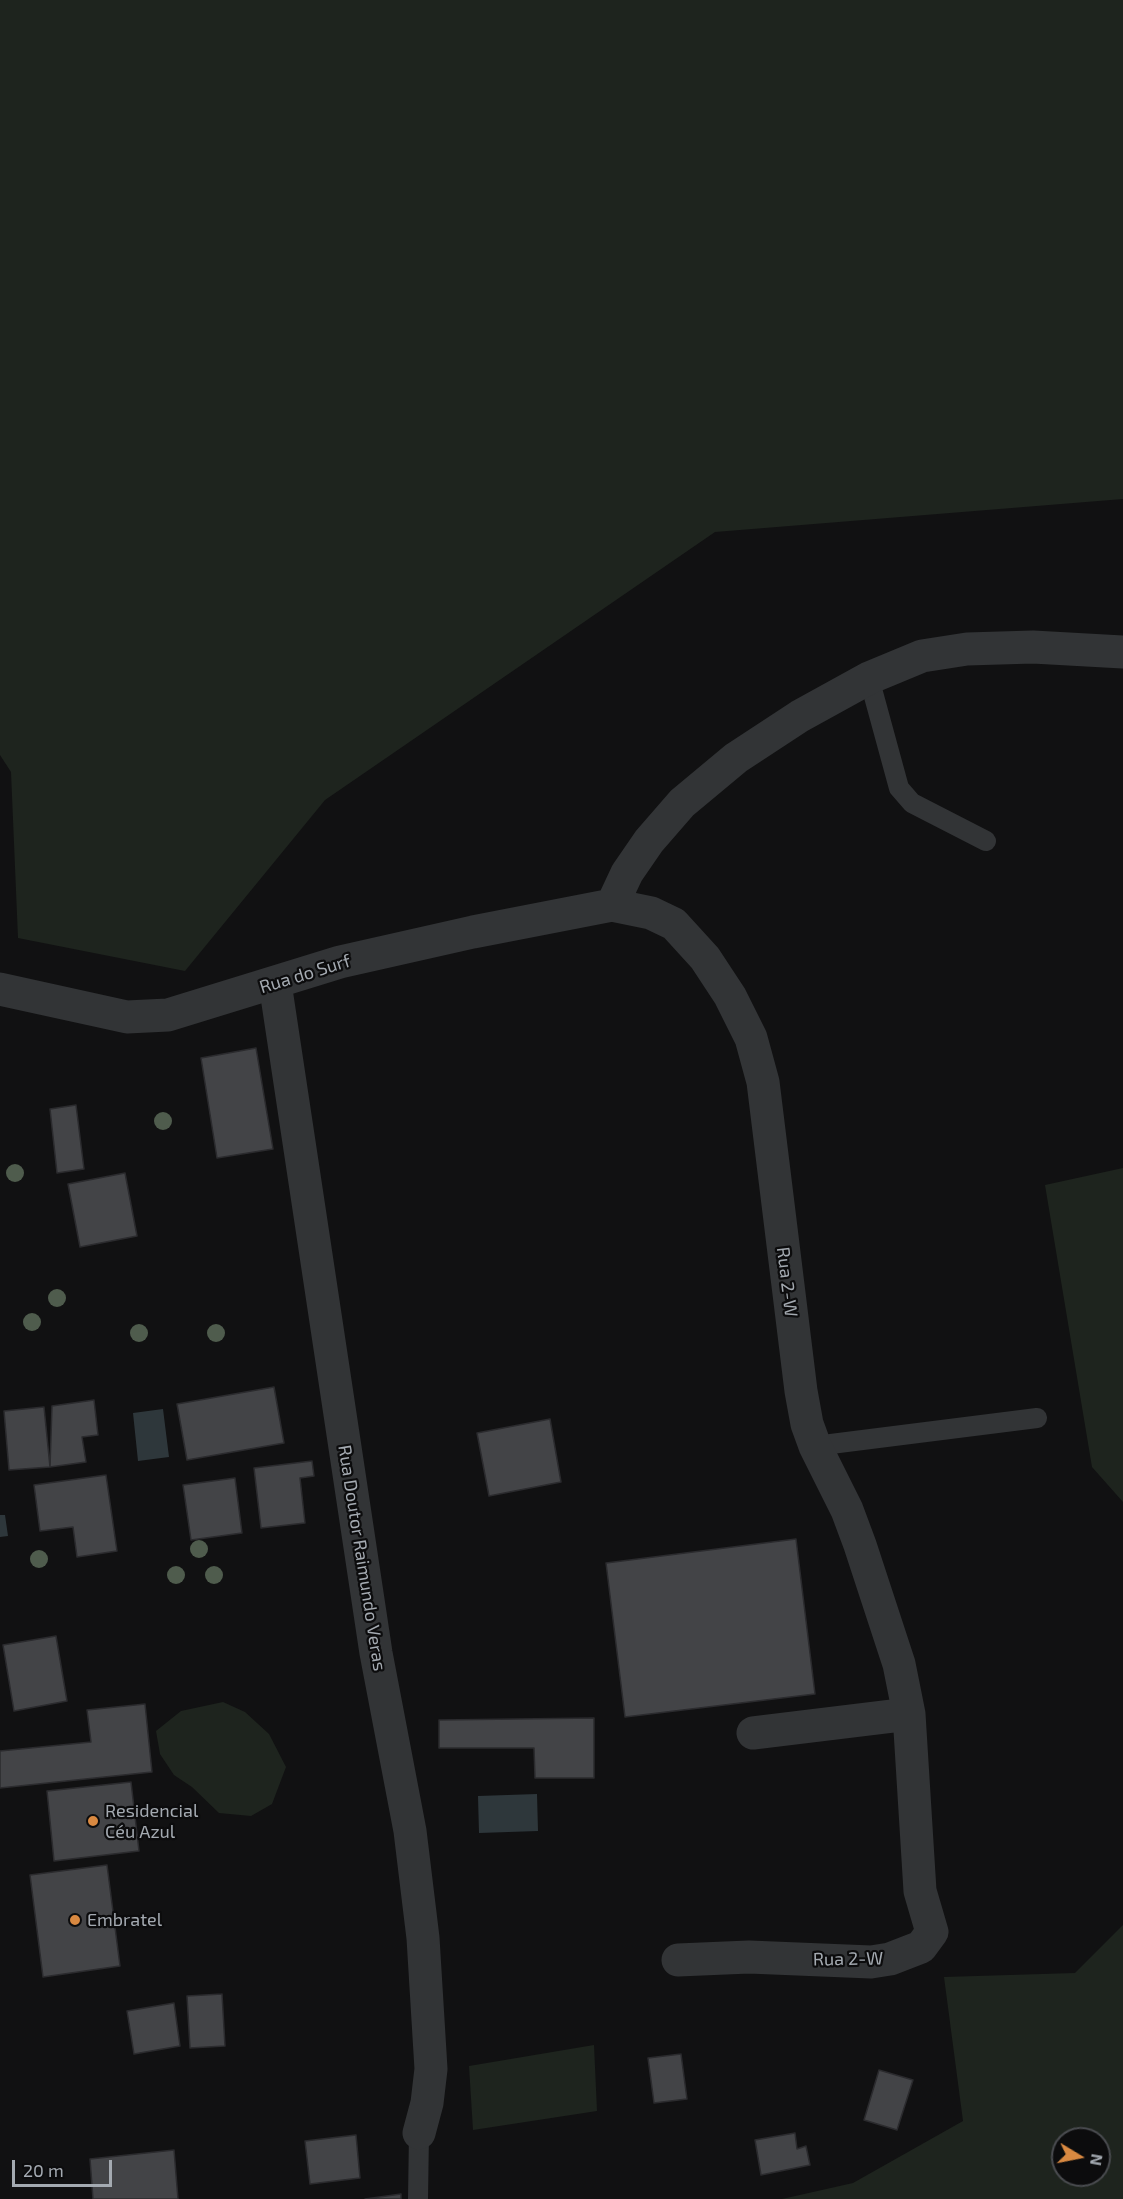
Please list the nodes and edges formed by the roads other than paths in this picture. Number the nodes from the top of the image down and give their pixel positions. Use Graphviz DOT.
graph roads {
  1 [pos="1123,652"];
  2 [pos="869,678"];
  3 [pos="986,841"];
  4 [pos="612,905"];
  5 [pos="275,983"];
  6 [pos="0,989"];
  7 [pos="1037,1418"];
  8 [pos="815,1446"];
  9 [pos="909,1714"];
  10 [pos="753,1733"];
  11 [pos="678,1960"];
  12 [pos="419,2133"];
  13 [pos="418,2199"];
  1 -- 2 [label="street"];
  2 -- 3 [label="lane"];
  2 -- 4 [label="street"];
  4 -- 5 [label="street, Rua do Surf"];
  4 -- 8 [label="street, Rua 2-W"];
  5 -- 6 [label="street, Rua do Surf"];
  5 -- 12 [label="street, Rua Doutor Raimundo Veras"];
  7 -- 8 [label="lane"];
  8 -- 9 [label="street, Rua 2-W"];
  9 -- 10 [label="street"];
  9 -- 11 [label="street, Rua 2-W"];
  12 -- 13 [label="lane"];
}
